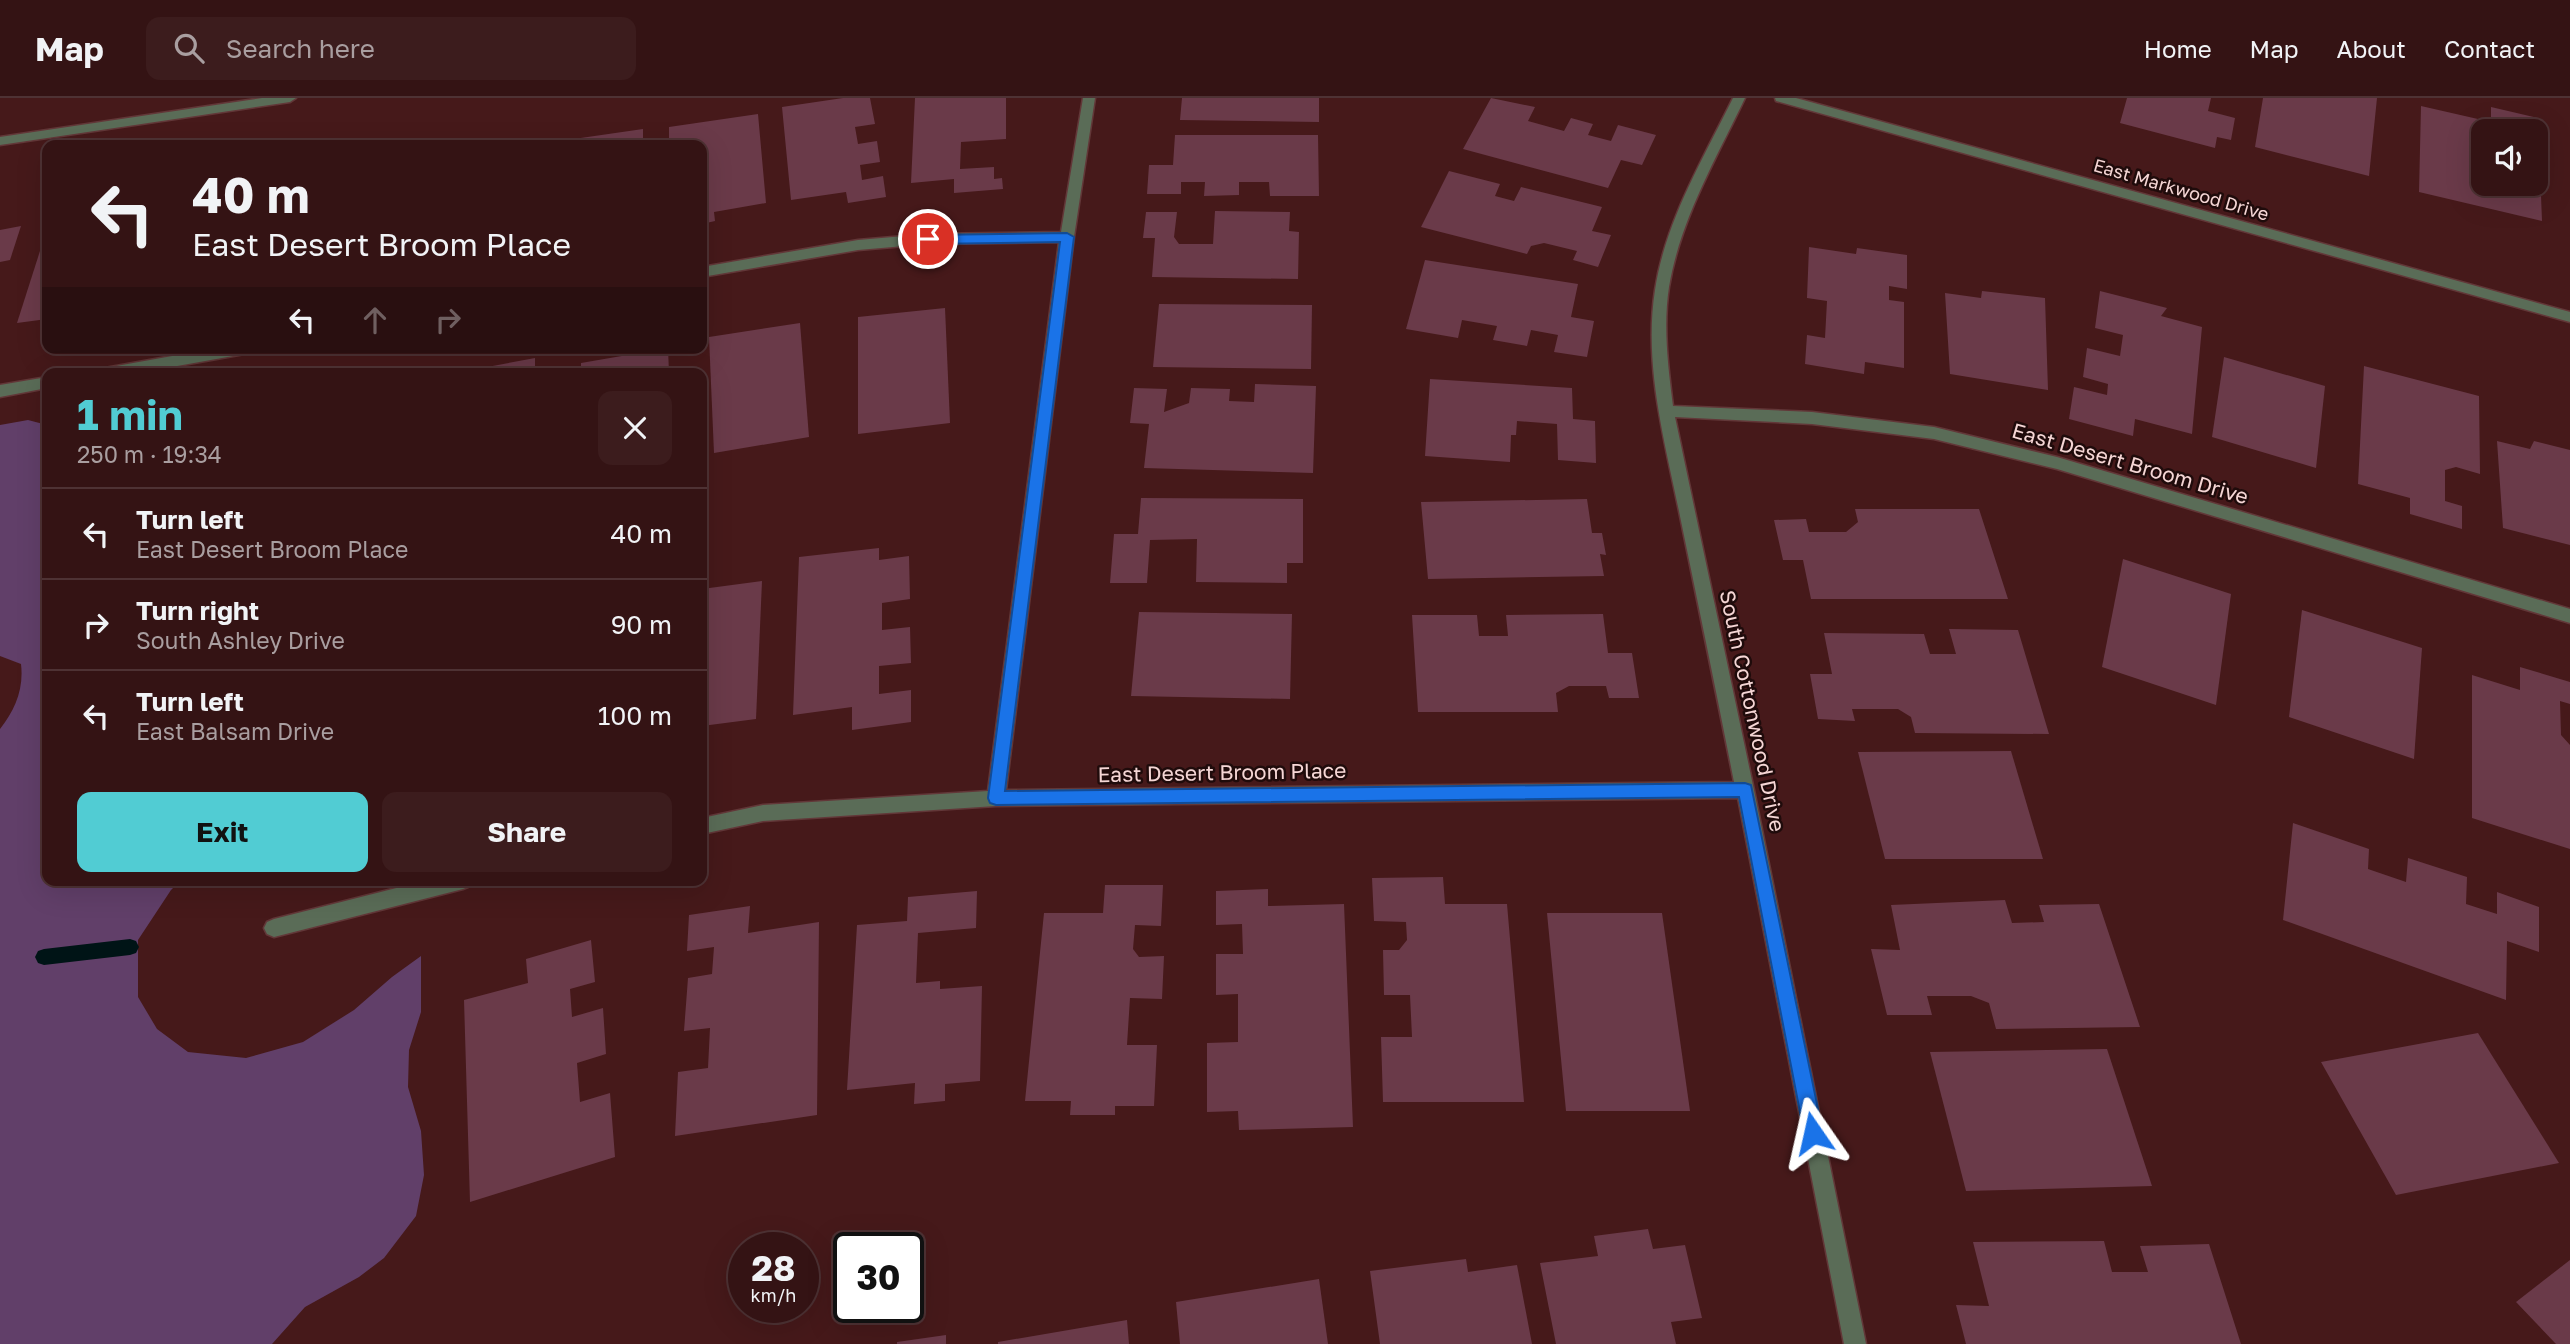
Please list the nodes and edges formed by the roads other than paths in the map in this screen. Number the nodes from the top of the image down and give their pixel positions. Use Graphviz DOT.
graph roads {
  1 [pos="290,98"];
  2 [pos="1089,98"];
  3 [pos="1739,98"];
  4 [pos="1781,98"];
  5 [pos="0,141"];
  6 [pos="1067,237"];
  7 [pos="707,271"];
  8 [pos="2570,317"];
  9 [pos="215,354"];
  10 [pos="135,368"];
  11 [pos="42,384"];
  12 [pos="0,391"];
  13 [pos="1667,411"];
  14 [pos="2570,616"];
  15 [pos="1745,790"];
  16 [pos="996,798"];
  17 [pos="707,825"];
  18 [pos="439,886"];
  19 [pos="274,928"];
  20 [pos="1855,1344"];
  1 -- 5 [label="street"];
  2 -- 6 [label="street"];
  3 -- 13 [label="street, South Cottonwood Drive"];
  4 -- 8 [label="street, East Markwood Drive"];
  6 -- 7 [label="street"];
  6 -- 16 [label="street"];
  9 -- 10 [label="street"];
  11 -- 12 [label="street"];
  13 -- 14 [label="street, East Desert Broom Drive"];
  13 -- 15 [label="street, South Cottonwood Drive"];
  15 -- 16 [label="street, East Desert Broom Place"];
  15 -- 20 [label="street, South Cottonwood Drive"];
  16 -- 17 [label="street, East Desert Broom Place"];
  18 -- 19 [label="street"];
}
